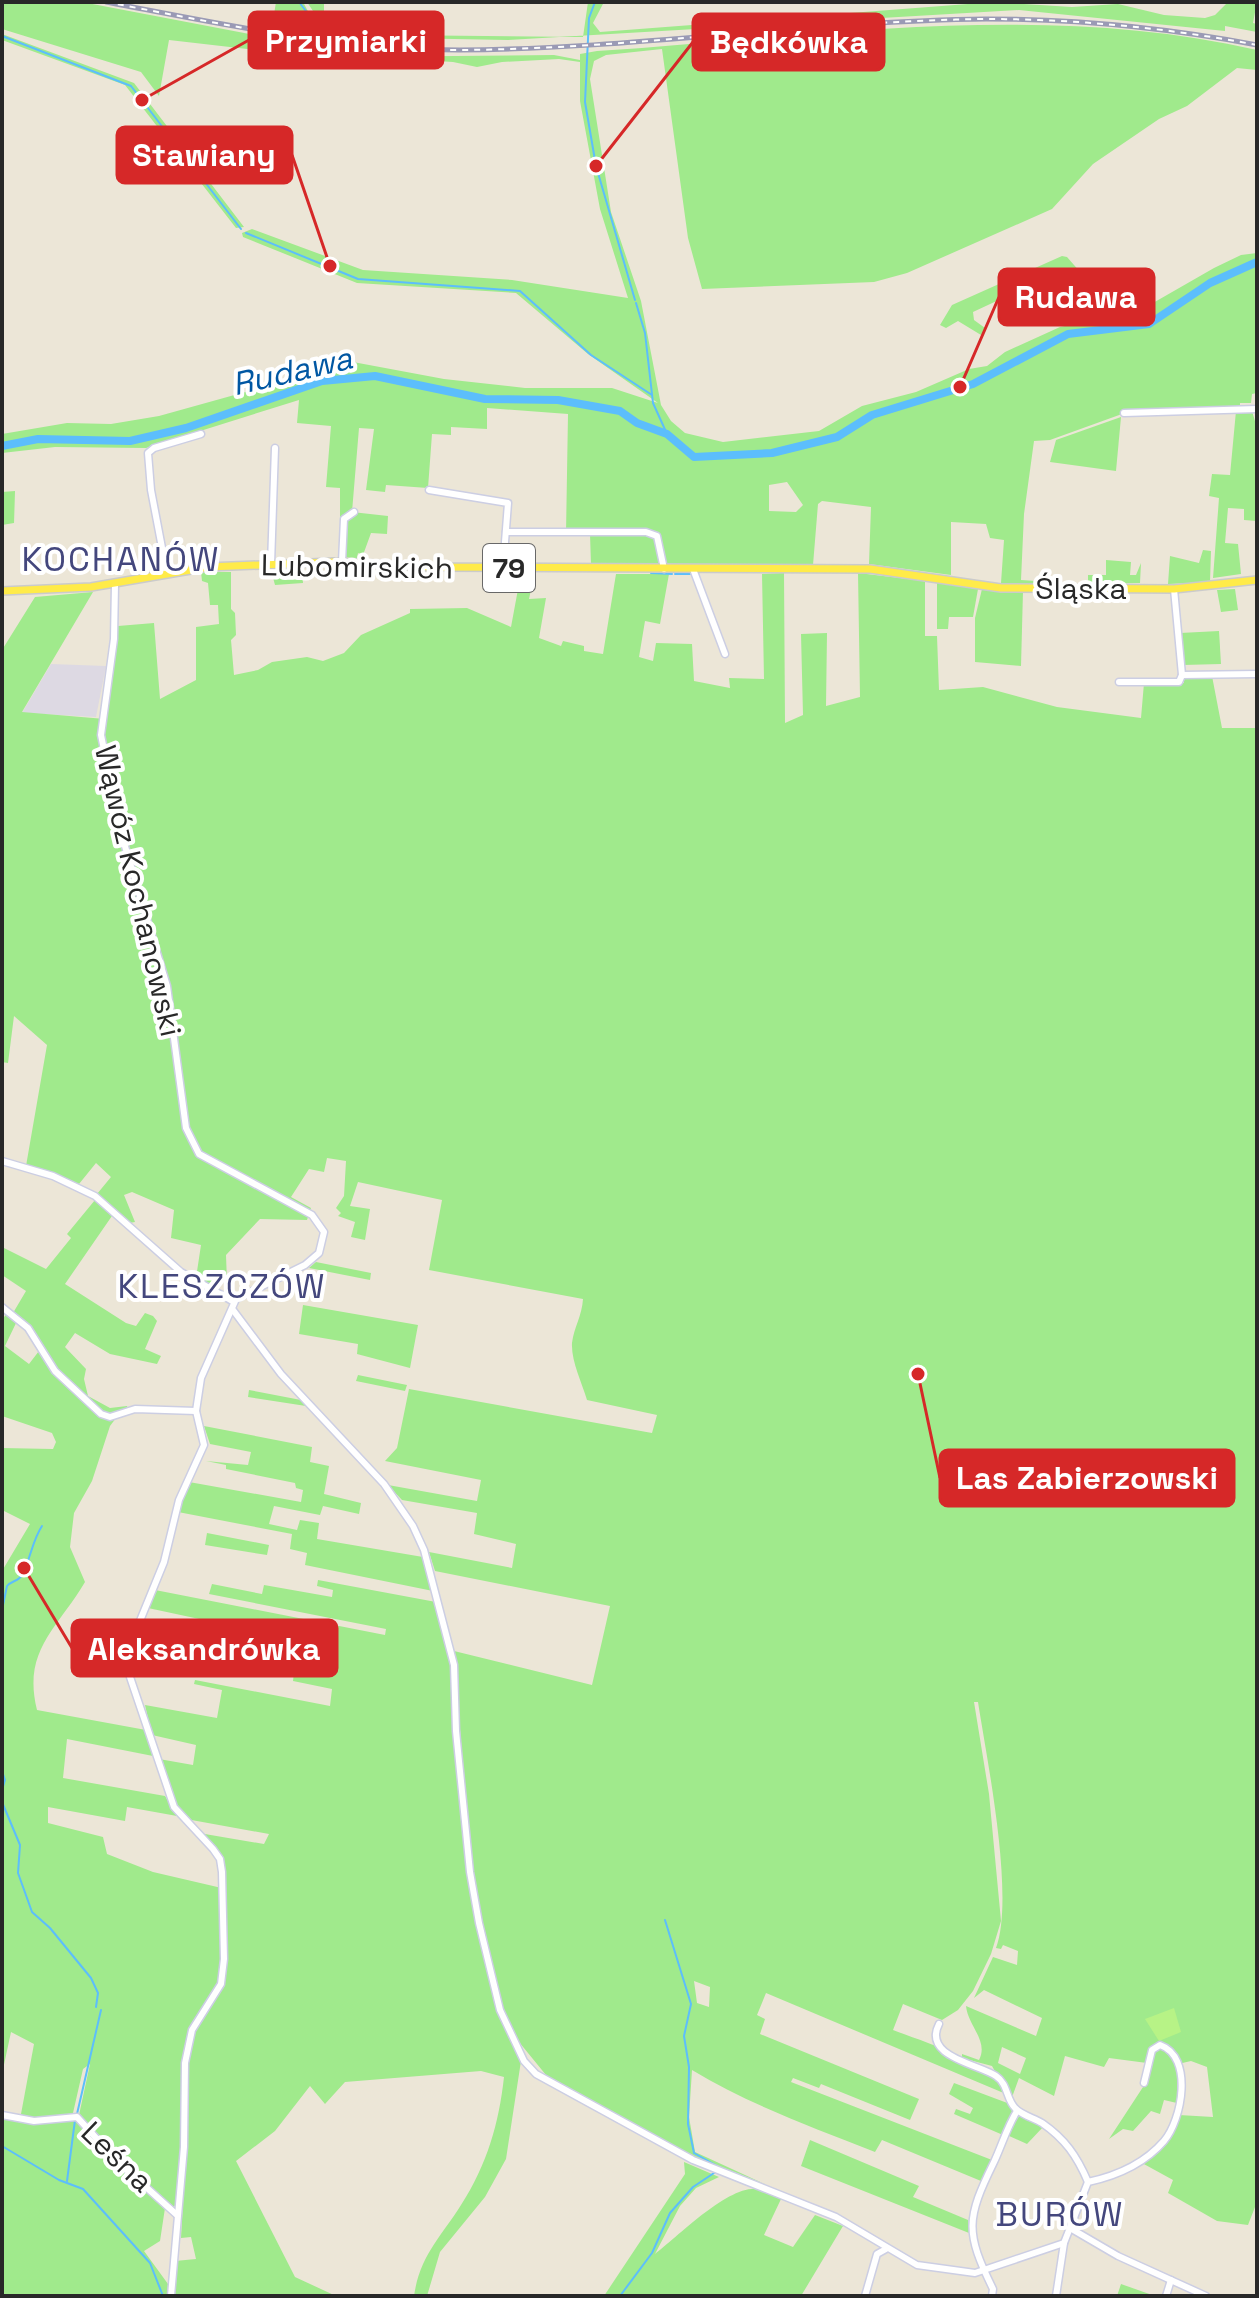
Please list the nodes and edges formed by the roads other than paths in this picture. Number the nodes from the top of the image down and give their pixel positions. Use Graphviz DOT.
graph roads {
  1 [pos="1257,409"];
  2 [pos="1124,413"];
  3 [pos="201,434"];
  4 [pos="275,448"];
  5 [pos="429,490"];
  6 [pos="354,512"];
  7 [pos="506,532"];
  8 [pos="342,562"];
  9 [pos="271,564"];
  10 [pos="503,568"];
  11 [pos="664,569"];
  12 [pos="693,569"];
  13 [pos="167,574"];
  14 [pos="905,574"];
  15 [pos="1257,580"];
  16 [pos="115,584"];
  17 [pos="1174,589"];
  18 [pos="2,591"];
  19 [pos="725,654"];
  20 [pos="1257,674"];
  21 [pos="1182,675"];
  22 [pos="1119,682"];
  23 [pos="2,1161"];
  24 [pos="234,1302"];
  25 [pos="2,1307"];
  26 [pos="233,1310"];
  27 [pos="196,1411"];
  28 [pos="939,2024"];
  29 [pos="1144,2083"];
  30 [pos="1017,2111"];
  31 [pos="2,2115"];
  32 [pos="1088,2182"];
  33 [pos="178,2213"];
  34 [pos="1070,2228"];
  35 [pos="1064,2243"];
  36 [pos="886,2249"];
  37 [pos="982,2270"];
  38 [pos="1171,2280"];
  39 [pos="171,2296"];
  40 [pos="865,2296"];
  41 [pos="992,2296"];
  42 [pos="1056,2296"];
  43 [pos="1166,2296"];
  44 [pos="1206,2296"];
  1 -- 2 [label="street"];
  3 -- 13 [label="street"];
  4 -- 9 [label="street"];
  5 -- 7 [label="street"];
  6 -- 8 [label="street"];
  7 -- 10 [label="street"];
  7 -- 11 [label="street"];
  8 -- 9 [label="main road, Lubomirskich / 79"];
  8 -- 10 [label="main road, Lubomirskich / 79"];
  9 -- 13 [label="main road, Lubomirskich / 79"];
  10 -- 11 [label="main road, Lubomirskich / 79"];
  11 -- 12 [label="main road, Lubomirskich / 79"];
  12 -- 14 [label="main road, Lubomirskich / 79"];
  12 -- 19 [label="street"];
  13 -- 16 [label="main road, Lubomirskich / 79"];
  14 -- 17 [label="main road, Śląska / 79"];
  15 -- 17 [label="main road, Śląska / 79"];
  16 -- 18 [label="main road, Lubomirskich / 79"];
  16 -- 24 [label="street, Wąwóz Kochanowski"];
  17 -- 21 [label="street"];
  20 -- 21 [label="street"];
  21 -- 22 [label="street"];
  23 -- 24 [label="street"];
  24 -- 26 [label="street"];
  25 -- 27 [label="street"];
  26 -- 27 [label="street"];
  26 -- 36 [label="street"];
  27 -- 33 [label="street"];
  28 -- 30 [label="street"];
  29 -- 32 [label="street"];
  30 -- 32 [label="street"];
  30 -- 37 [label="street"];
  31 -- 33 [label="street, Leśna"];
  32 -- 34 [label="street"];
  33 -- 39 [label="street"];
  34 -- 35 [label="street"];
  34 -- 38 [label="street"];
  35 -- 37 [label="street"];
  35 -- 42 [label="street"];
  36 -- 37 [label="street"];
  36 -- 40 [label="street"];
  37 -- 41 [label="street"];
  38 -- 43 [label="street"];
  38 -- 44 [label="street"];
}
